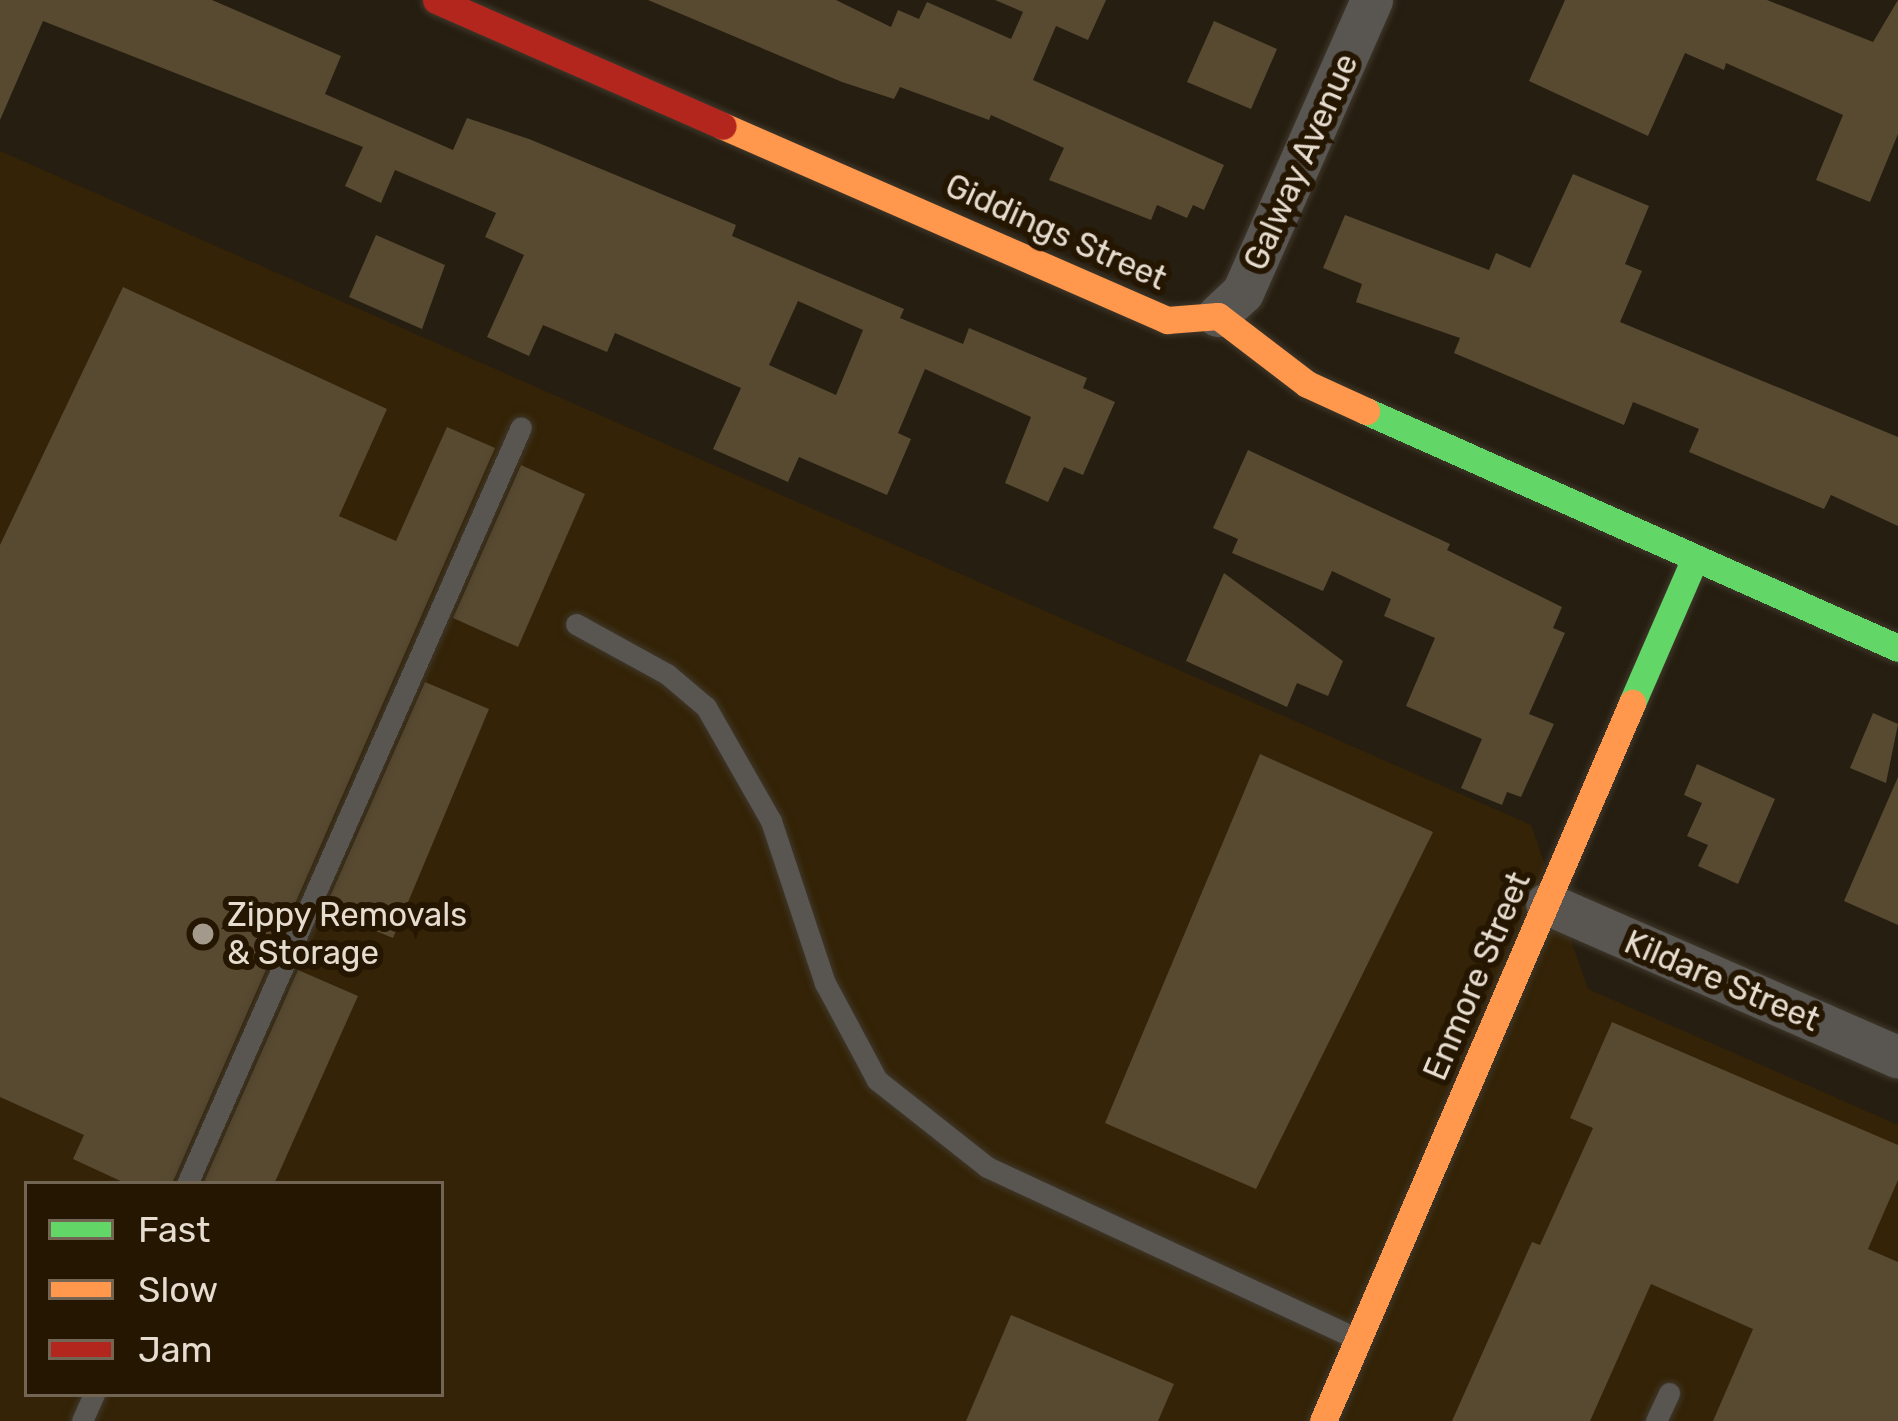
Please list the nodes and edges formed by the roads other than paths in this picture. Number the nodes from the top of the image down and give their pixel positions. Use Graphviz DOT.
graph roads {
  1 [pos="436,0"];
  2 [pos="1372,0"];
  3 [pos="1218,316"];
  4 [pos="521,427"];
  5 [pos="1695,558"];
  6 [pos="576,624"];
  7 [pos="1898,648"];
  8 [pos="1547,904"];
  9 [pos="1898,1057"];
  10 [pos="188,1181"];
  11 [pos="1358,1339"];
  12 [pos="1670,1394"];
  13 [pos="1322,1421"];
  14 [pos="1657,1421"];
  1 -- 3 [label="street, Giddings Street"];
  2 -- 3 [label="street, Galway Avenue"];
  3 -- 5 [label="street"];
  4 -- 10 [label="lane"];
  5 -- 7 [label="street"];
  5 -- 8 [label="street, Enmore Street"];
  6 -- 11 [label="lane"];
  8 -- 9 [label="street, Kildare Street"];
  8 -- 11 [label="street, Enmore Street"];
  11 -- 13 [label="street, Enmore Street"];
  12 -- 14 [label="lane"];
}
